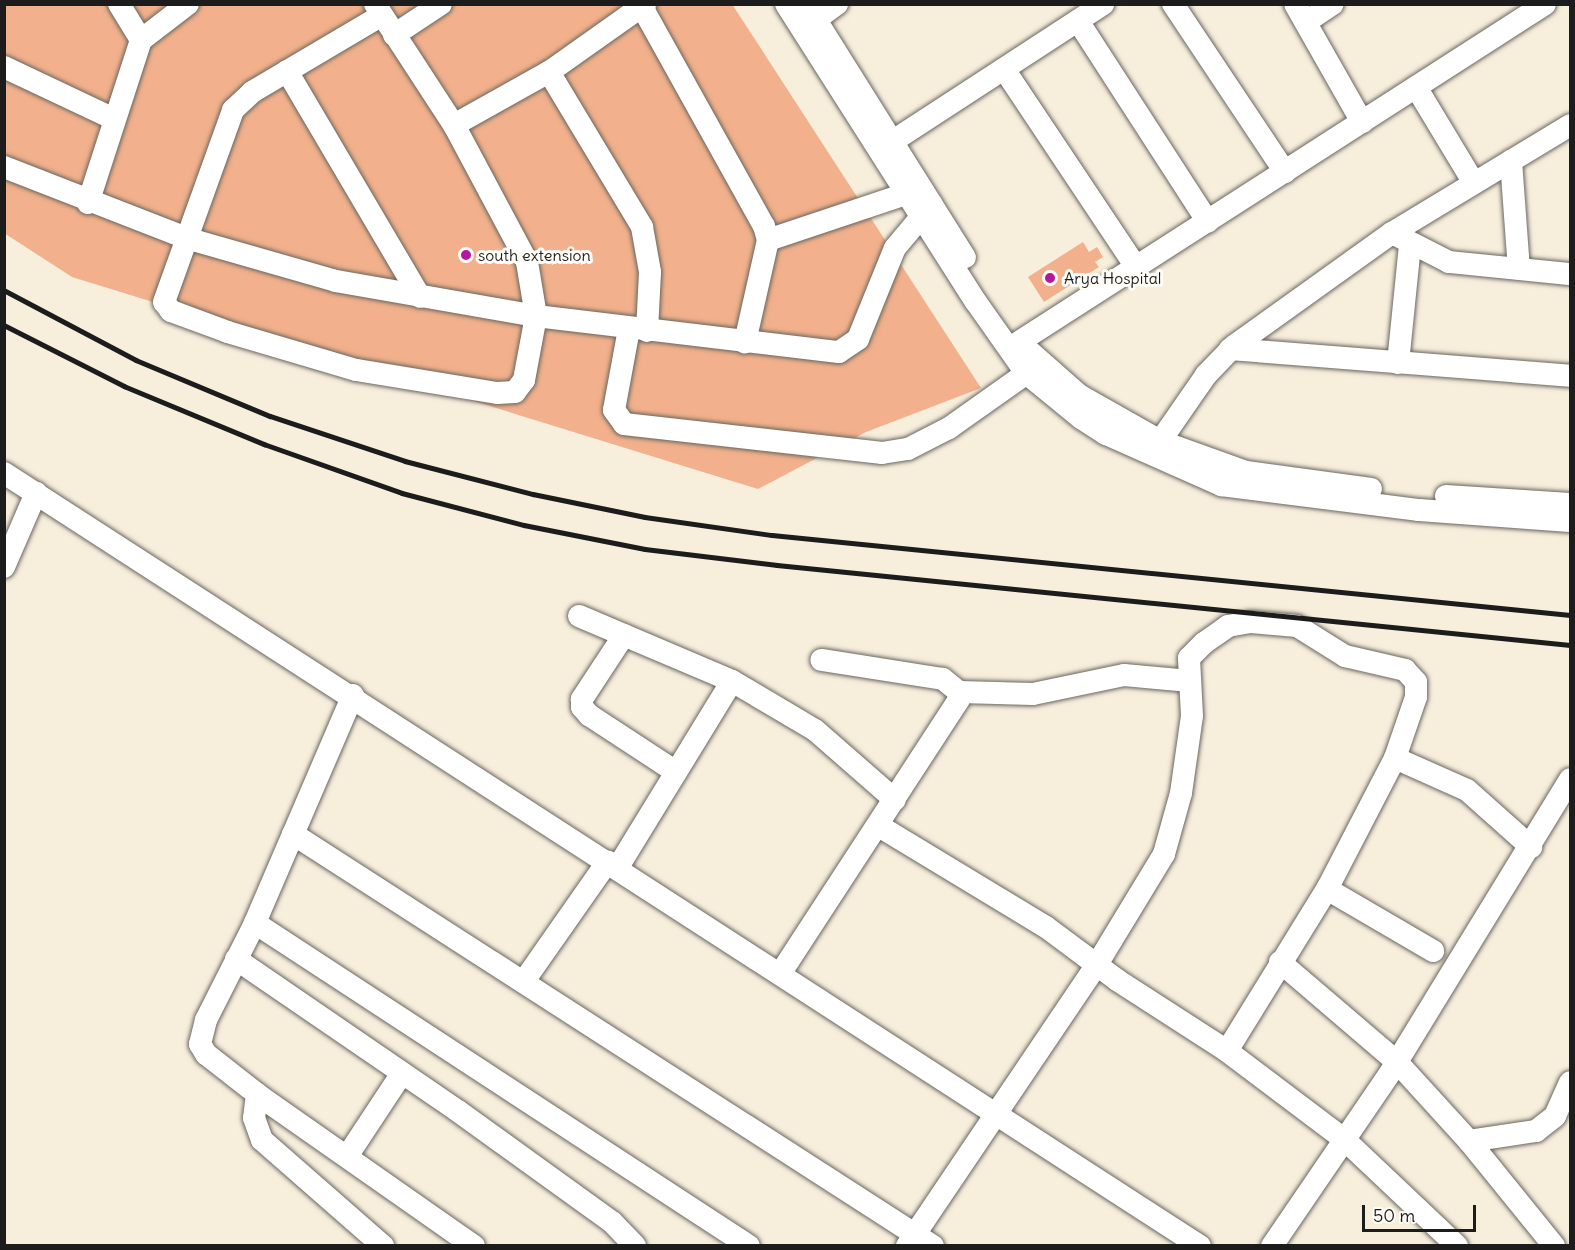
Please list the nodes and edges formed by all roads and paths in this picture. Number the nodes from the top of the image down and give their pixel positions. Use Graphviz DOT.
graph roads {
  1 [pos="119,4"];
  2 [pos="188,4"];
  3 [pos="441,4"];
  4 [pos="786,4"];
  5 [pos="837,4"];
  6 [pos="1103,4"];
  7 [pos="1173,4"];
  8 [pos="1333,4"];
  9 [pos="1545,4"];
  10 [pos="643,6"];
  11 [pos="379,10"];
  12 [pos="1301,13"];
  13 [pos="808,18"];
  14 [pos="1078,21"];
  15 [pos="394,36"];
  16 [pos="141,40"];
  17 [pos="4,67"];
  18 [pos="1004,69"];
  19 [pos="287,70"];
  20 [pos="549,72"];
  21 [pos="1416,87"];
  22 [pos="114,119"];
  23 [pos="1362,122"];
  24 [pos="453,125"];
  25 [pos="1570,125"];
  26 [pos="893,141"];
  27 [pos="1511,161"];
  28 [pos="4,167"];
  29 [pos="1285,172"];
  30 [pos="1474,183"];
  31 [pos="920,200"];
  32 [pos="88,203"];
  33 [pos="1208,222"];
  34 [pos="186,238"];
  35 [pos="1401,239"];
  36 [pos="768,240"];
  37 [pos="1136,267"];
  38 [pos="1519,269"];
  39 [pos="1570,274"];
  40 [pos="420,297"];
  41 [pos="536,316"];
  42 [pos="638,330"];
  43 [pos="745,342"];
  44 [pos="1019,342"];
  45 [pos="1230,349"];
  46 [pos="1398,363"];
  47 [pos="1033,368"];
  48 [pos="1570,376"];
  49 [pos="1155,448"];
  50 [pos="4,473"];
  51 [pos="36,493"];
  52 [pos="1570,504"];
  53 [pos="1570,521"];
  54 [pos="4,567"];
  55 [pos="579,616"];
  56 [pos="624,635"];
  57 [pos="821,660"];
  58 [pos="732,681"];
  59 [pos="1190,681"];
  60 [pos="959,692"];
  61 [pos="353,695"];
  62 [pos="1395,758"];
  63 [pos="676,772"];
  64 [pos="1570,779"];
  65 [pos="895,800"];
  66 [pos="879,826"];
  67 [pos="293,834"];
  68 [pos="1531,847"];
  69 [pos="613,864"];
  70 [pos="1327,889"];
  71 [pos="255,923"];
  72 [pos="1433,951"];
  73 [pos="236,959"];
  74 [pos="1280,962"];
  75 [pos="1096,966"];
  76 [pos="780,974"];
  77 [pos="524,981"];
  78 [pos="1227,1051"];
  79 [pos="1397,1062"];
  80 [pos="402,1073"];
  81 [pos="1570,1082"];
  82 [pos="257,1094"];
  83 [pos="996,1116"];
  84 [pos="1346,1140"];
  85 [pos="1469,1141"];
  86 [pos="348,1155"];
  87 [pos="918,1242"];
  88 [pos="383,1245"];
  89 [pos="474,1245"];
  90 [pos="635,1245"];
  91 [pos="749,1245"];
  92 [pos="1200,1245"];
  93 [pos="1272,1245"];
  94 [pos="1457,1245"];
  95 [pos="1554,1245"];
  1 -- 16 [label="street"];
  2 -- 16 [label="street"];
  3 -- 15 [label="street"];
  4 -- 13 [label="street"];
  5 -- 13 [label="street"];
  6 -- 14 [label="street"];
  7 -- 29 [label="street"];
  8 -- 12 [label="street"];
  9 -- 21 [label="street"];
  10 -- 20 [label="street"];
  10 -- 36 [label="street"];
  11 -- 15 [label="street"];
  11 -- 19 [label="street"];
  12 -- 23 [label="street"];
  13 -- 26 [label="street"];
  13 -- 31 [label="street"];
  14 -- 18 [label="street"];
  14 -- 33 [label="street"];
  15 -- 24 [label="street"];
  16 -- 22 [label="street"];
  17 -- 22 [label="street"];
  18 -- 26 [label="street"];
  18 -- 37 [label="street"];
  19 -- 34 [label="street"];
  19 -- 40 [label="street"];
  20 -- 24 [label="street"];
  20 -- 42 [label="street"];
  21 -- 23 [label="street"];
  21 -- 30 [label="street"];
  22 -- 32 [label="street"];
  23 -- 29 [label="street"];
  24 -- 41 [label="street"];
  25 -- 27 [label="street"];
  26 -- 31 [label="street"];
  27 -- 30 [label="street"];
  27 -- 38 [label="street"];
  28 -- 32 [label="street"];
  29 -- 33 [label="street"];
  30 -- 35 [label="street"];
  31 -- 36 [label="street"];
  31 -- 43 [label="street"];
  31 -- 44 [label="street"];
  31 -- 47 [label="street"];
  32 -- 34 [label="street"];
  33 -- 37 [label="street"];
  34 -- 40 [label="street"];
  34 -- 41 [label="street"];
  35 -- 38 [label="street"];
  35 -- 45 [label="street"];
  35 -- 46 [label="street"];
  36 -- 43 [label="street"];
  37 -- 44 [label="street"];
  38 -- 39 [label="street"];
  40 -- 41 [label="street"];
  41 -- 42 [label="street"];
  42 -- 43 [label="street"];
  42 -- 47 [label="street"];
  44 -- 47 [label="street"];
  45 -- 46 [label="street"];
  45 -- 49 [label="street"];
  46 -- 48 [label="street"];
  47 -- 49 [label="street"];
  49 -- 52 [label="street"];
  49 -- 53 [label="street"];
  50 -- 51 [label="street"];
  51 -- 54 [label="street"];
  51 -- 61 [label="street"];
  55 -- 56 [label="street"];
  56 -- 58 [label="street"];
  56 -- 63 [label="street"];
  57 -- 60 [label="street"];
  58 -- 63 [label="street"];
  58 -- 65 [label="street"];
  59 -- 60 [label="street"];
  59 -- 62 [label="street"];
  59 -- 75 [label="street"];
  60 -- 65 [label="street"];
  61 -- 67 [label="street"];
  61 -- 69 [label="street"];
  62 -- 68 [label="street"];
  62 -- 70 [label="street"];
  63 -- 69 [label="street"];
  64 -- 68 [label="street"];
  65 -- 66 [label="street"];
  66 -- 75 [label="street"];
  66 -- 76 [label="street"];
  67 -- 71 [label="street"];
  67 -- 77 [label="street"];
  68 -- 79 [label="street"];
  69 -- 76 [label="street"];
  69 -- 77 [label="street"];
  70 -- 72 [label="street"];
  70 -- 74 [label="street"];
  71 -- 73 [label="street"];
  71 -- 91 [label="street"];
  73 -- 80 [label="street"];
  73 -- 82 [label="street"];
  74 -- 78 [label="street"];
  74 -- 79 [label="street"];
  75 -- 78 [label="street"];
  75 -- 83 [label="street"];
  76 -- 83 [label="street"];
  77 -- 87 [label="street"];
  78 -- 84 [label="street"];
  79 -- 84 [label="street"];
  79 -- 85 [label="street"];
  80 -- 86 [label="street"];
  80 -- 90 [label="street"];
  81 -- 85 [label="street"];
  82 -- 86 [label="street"];
  82 -- 88 [label="street"];
  83 -- 87 [label="street"];
  83 -- 92 [label="street"];
  84 -- 93 [label="street"];
  84 -- 94 [label="street"];
  85 -- 95 [label="street"];
  86 -- 89 [label="street"];
}
